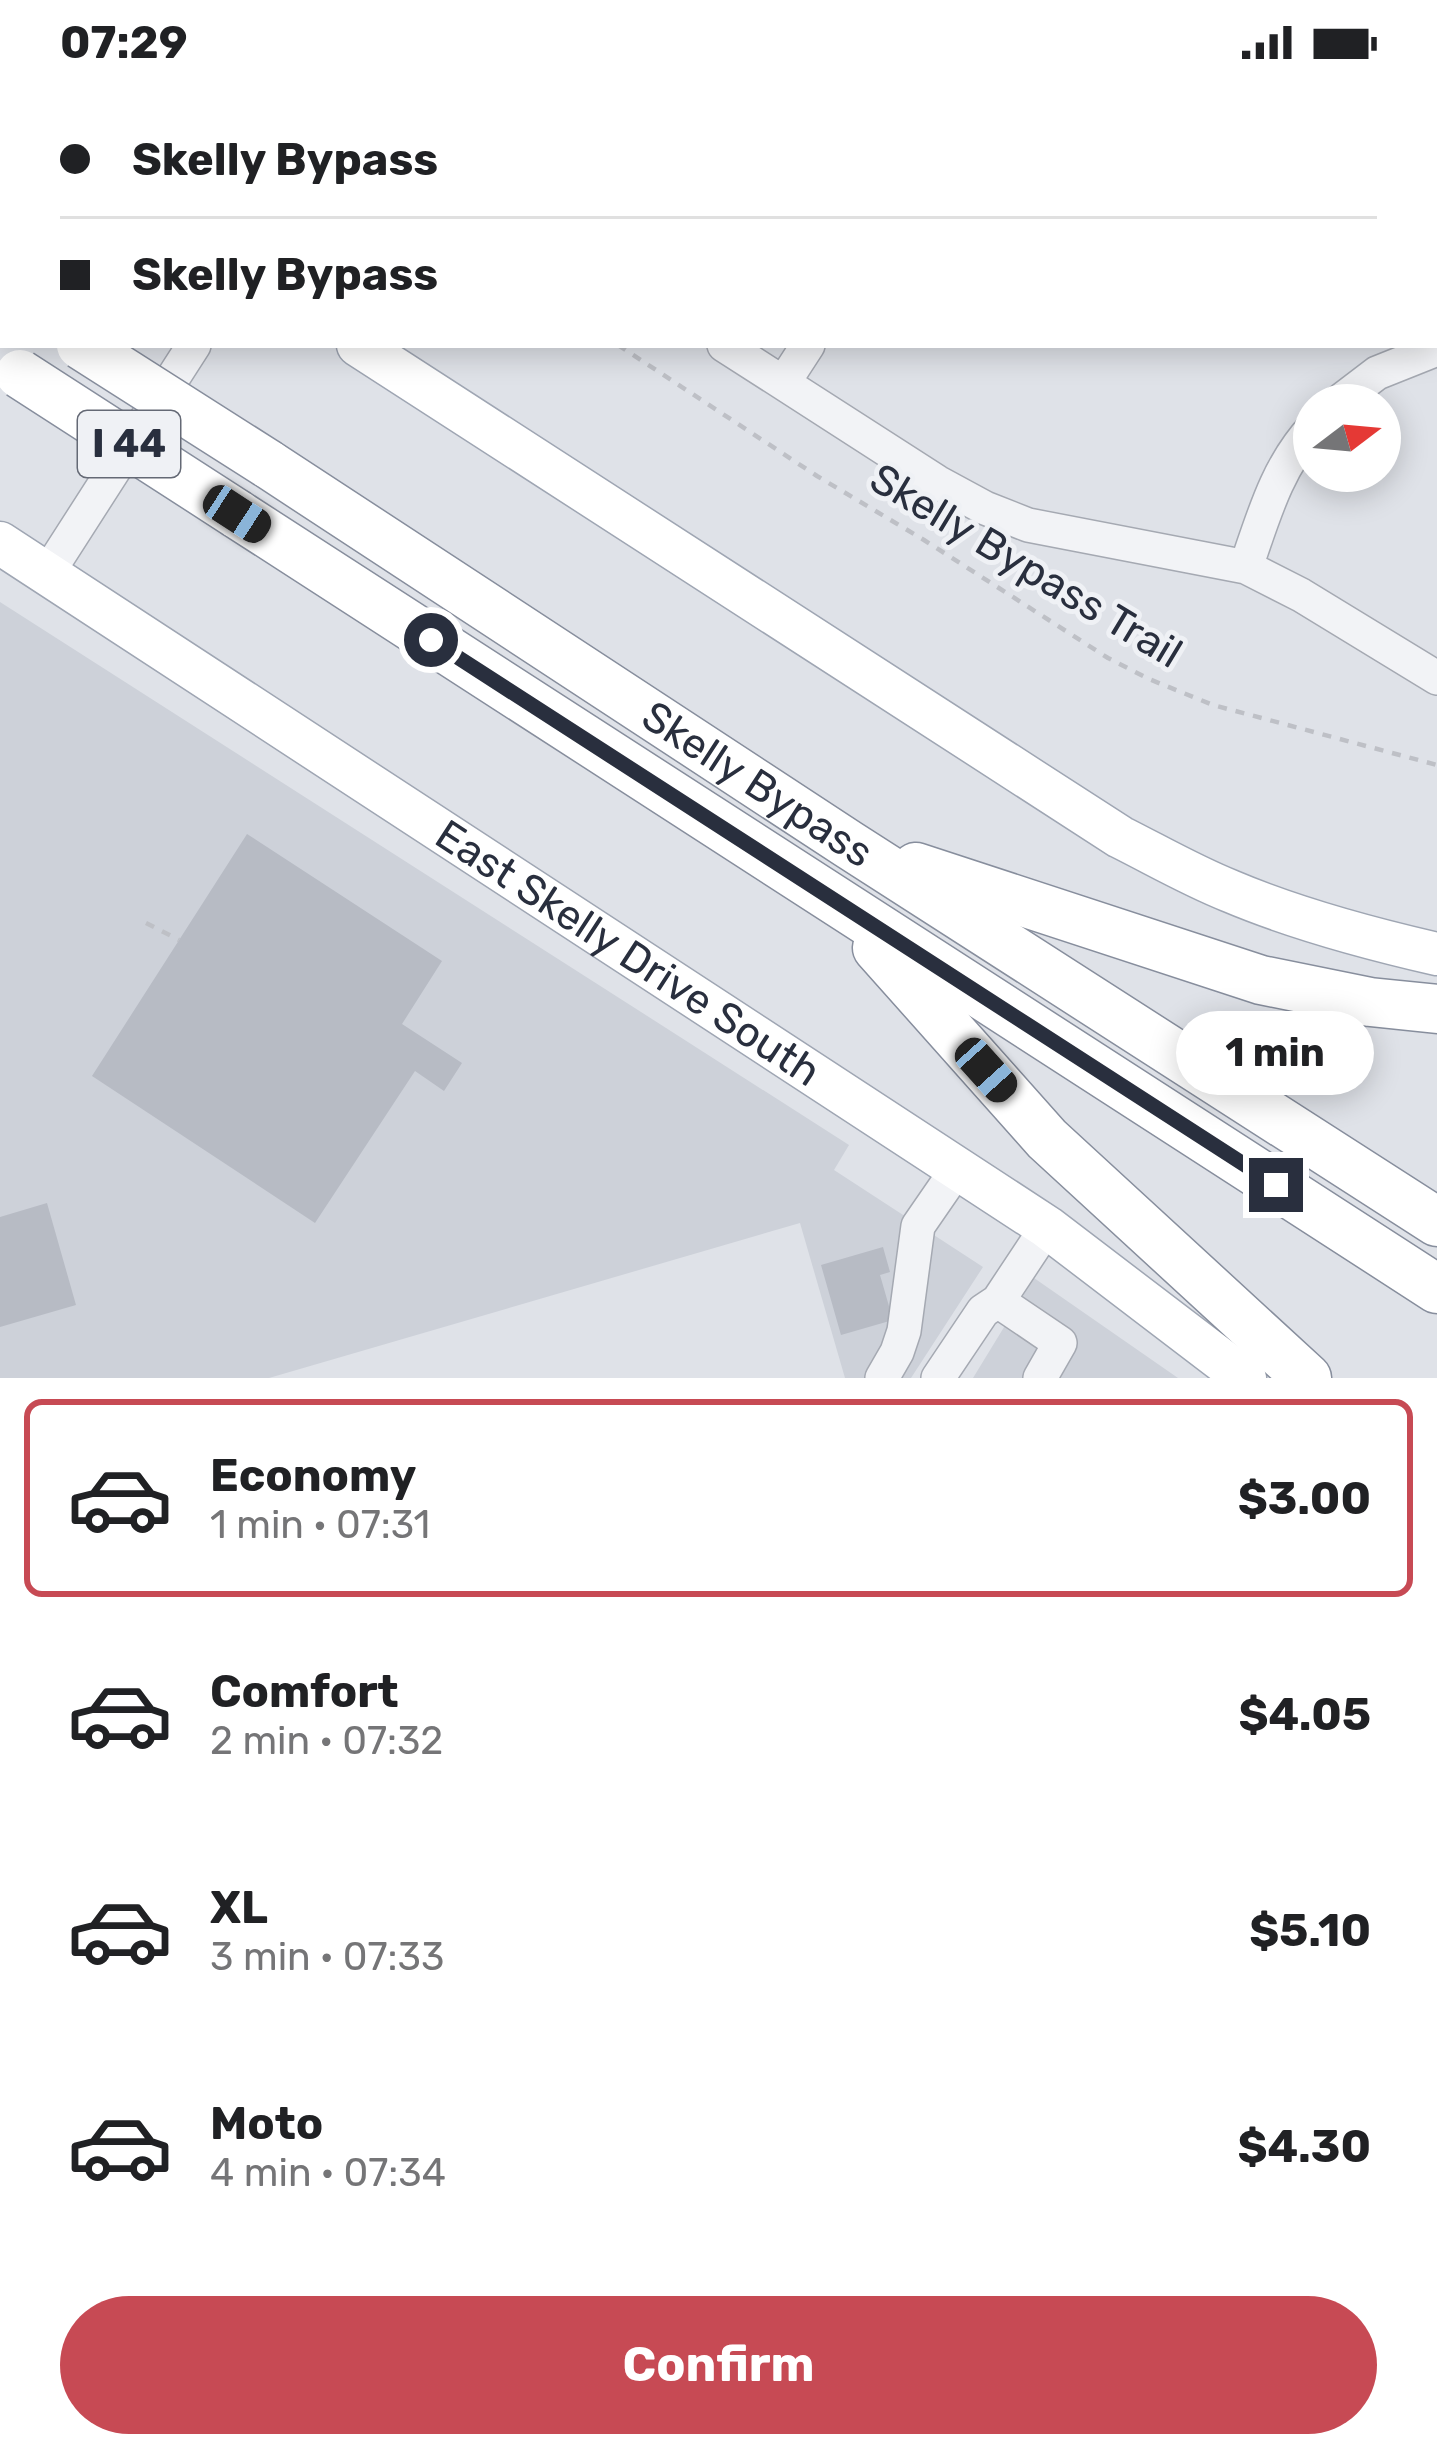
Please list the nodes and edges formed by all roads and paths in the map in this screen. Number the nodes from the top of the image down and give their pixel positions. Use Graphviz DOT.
graph roads {
  1 [pos="86,348"];
  2 [pos="192,348"];
  3 [pos="363,348"];
  4 [pos="623,348"];
  5 [pos="729,348"];
  6 [pos="806,348"];
  7 [pos="1437,349"];
  8 [pos="10,368"];
  9 [pos="784,382"];
  10 [pos="1363,384"];
  11 [pos="1293,454"];
  12 [pos="0,543"];
  13 [pos="1246,567"];
  14 [pos="47,574"];
  15 [pos="1437,678"];
  16 [pos="1437,765"];
  17 [pos="848,844"];
  18 [pos="834,899"];
  19 [pos="146,923"];
  20 [pos="179,940"];
  21 [pos="1437,954"];
  22 [pos="1437,1009"];
  23 [pos="958,1168"];
  24 [pos="1437,1222"];
  25 [pos="1047,1227"];
  26 [pos="1437,1289"];
  27 [pos="998,1301"];
  28 [pos="1242,1377"];
  29 [pos="882,1378"];
  30 [pos="938,1378"];
  31 [pos="1040,1378"];
  32 [pos="1307,1378"];
  1 -- 17 [label="highway, Skelly Bypass / I 44, bridge"];
  2 -- 14 [label="street"];
  3 -- 21 [label="main road"];
  4 -- 16 [label="path, Skelly Bypass Trail"];
  5 -- 9 [label="street"];
  6 -- 9 [label="street"];
  7 -- 10 [label="street"];
  8 -- 18 [label="highway, Skelly Bypass / I 44, bridge"];
  9 -- 13 [label="street"];
  11 -- 13 [label="street"];
  12 -- 14 [label="main road, East Skelly Drive South"];
  13 -- 15 [label="street"];
  14 -- 23 [label="main road, East Skelly Drive South"];
  17 -- 22 [label="highway"];
  17 -- 24 [label="highway, Skelly Bypass / I 44"];
  18 -- 26 [label="highway, Skelly Bypass / I 44"];
  18 -- 32 [label="highway"];
  19 -- 20 [label="path"];
  23 -- 25 [label="main road, East Skelly Drive South"];
  23 -- 29 [label="street"];
  25 -- 27 [label="street"];
  25 -- 28 [label="main road, East Skelly Drive South"];
  27 -- 30 [label="street"];
  27 -- 31 [label="street"];
}
